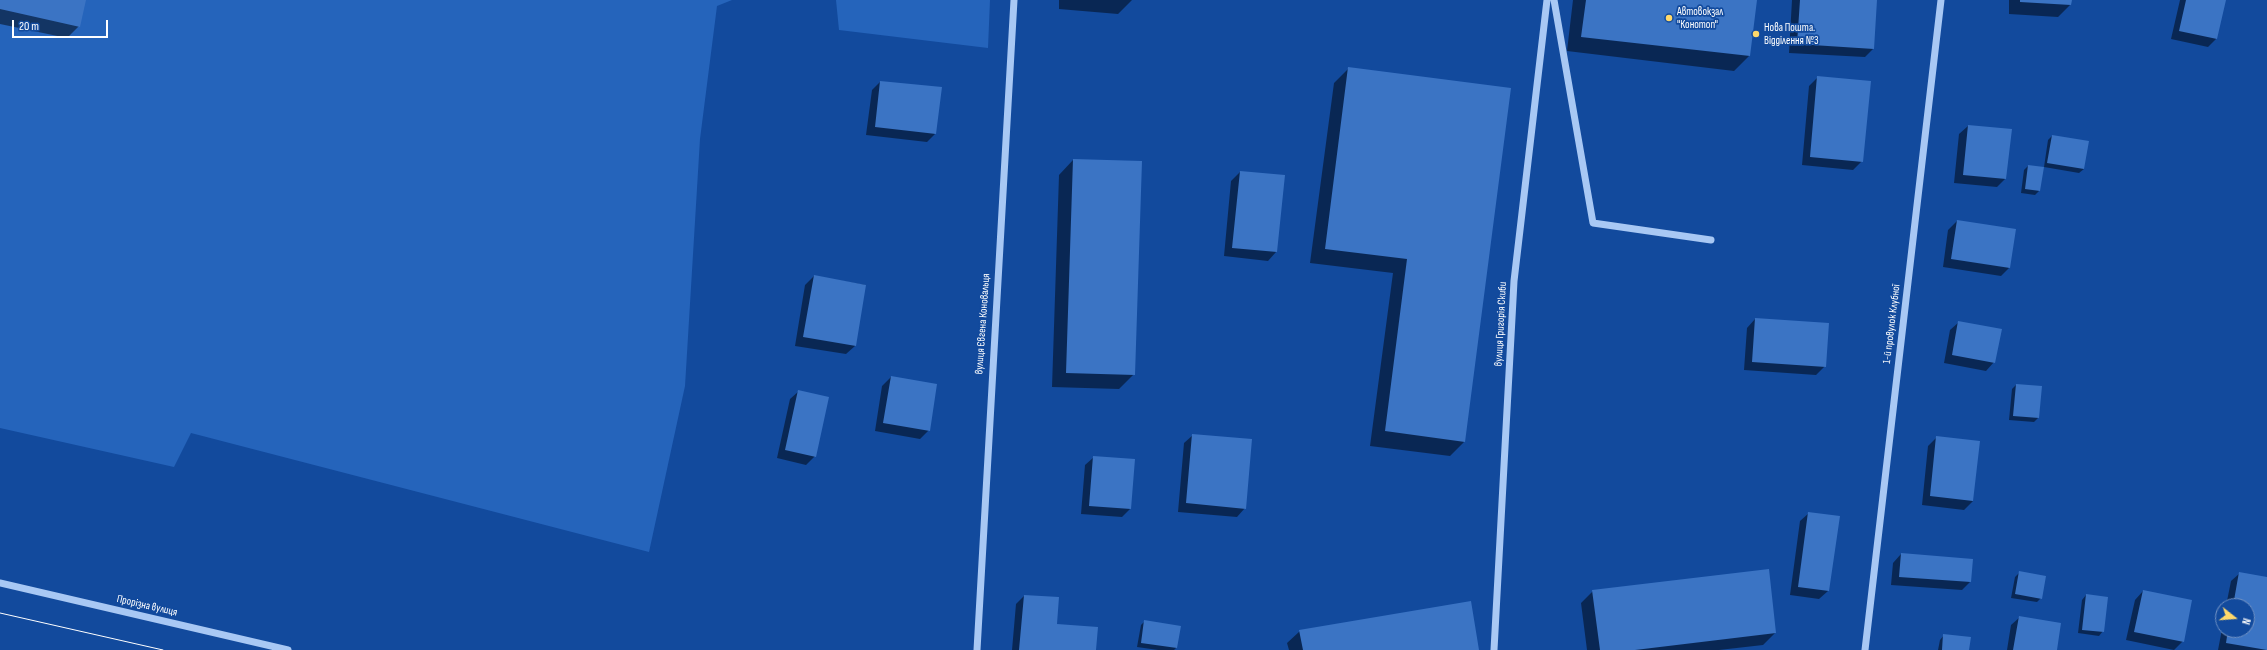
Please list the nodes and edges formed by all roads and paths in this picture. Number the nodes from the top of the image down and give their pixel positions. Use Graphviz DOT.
graph roads {
  1 [pos="1014,0"];
  2 [pos="1547,0"];
  3 [pos="1554,0"];
  4 [pos="1941,0"];
  5 [pos="1711,240"];
  6 [pos="0,583"];
  7 [pos="288,650"];
  8 [pos="977,650"];
  9 [pos="1494,650"];
  10 [pos="1865,650"];
  1 -- 8 [label="street, вулиця Євгена Коновальця"];
  2 -- 9 [label="street, вулиця Григорія Скиби"];
  3 -- 5 [label="street"];
  4 -- 10 [label="street, 1-й провулок Клубної"];
  6 -- 7 [label="street, Прорізна вулиця"];
}
